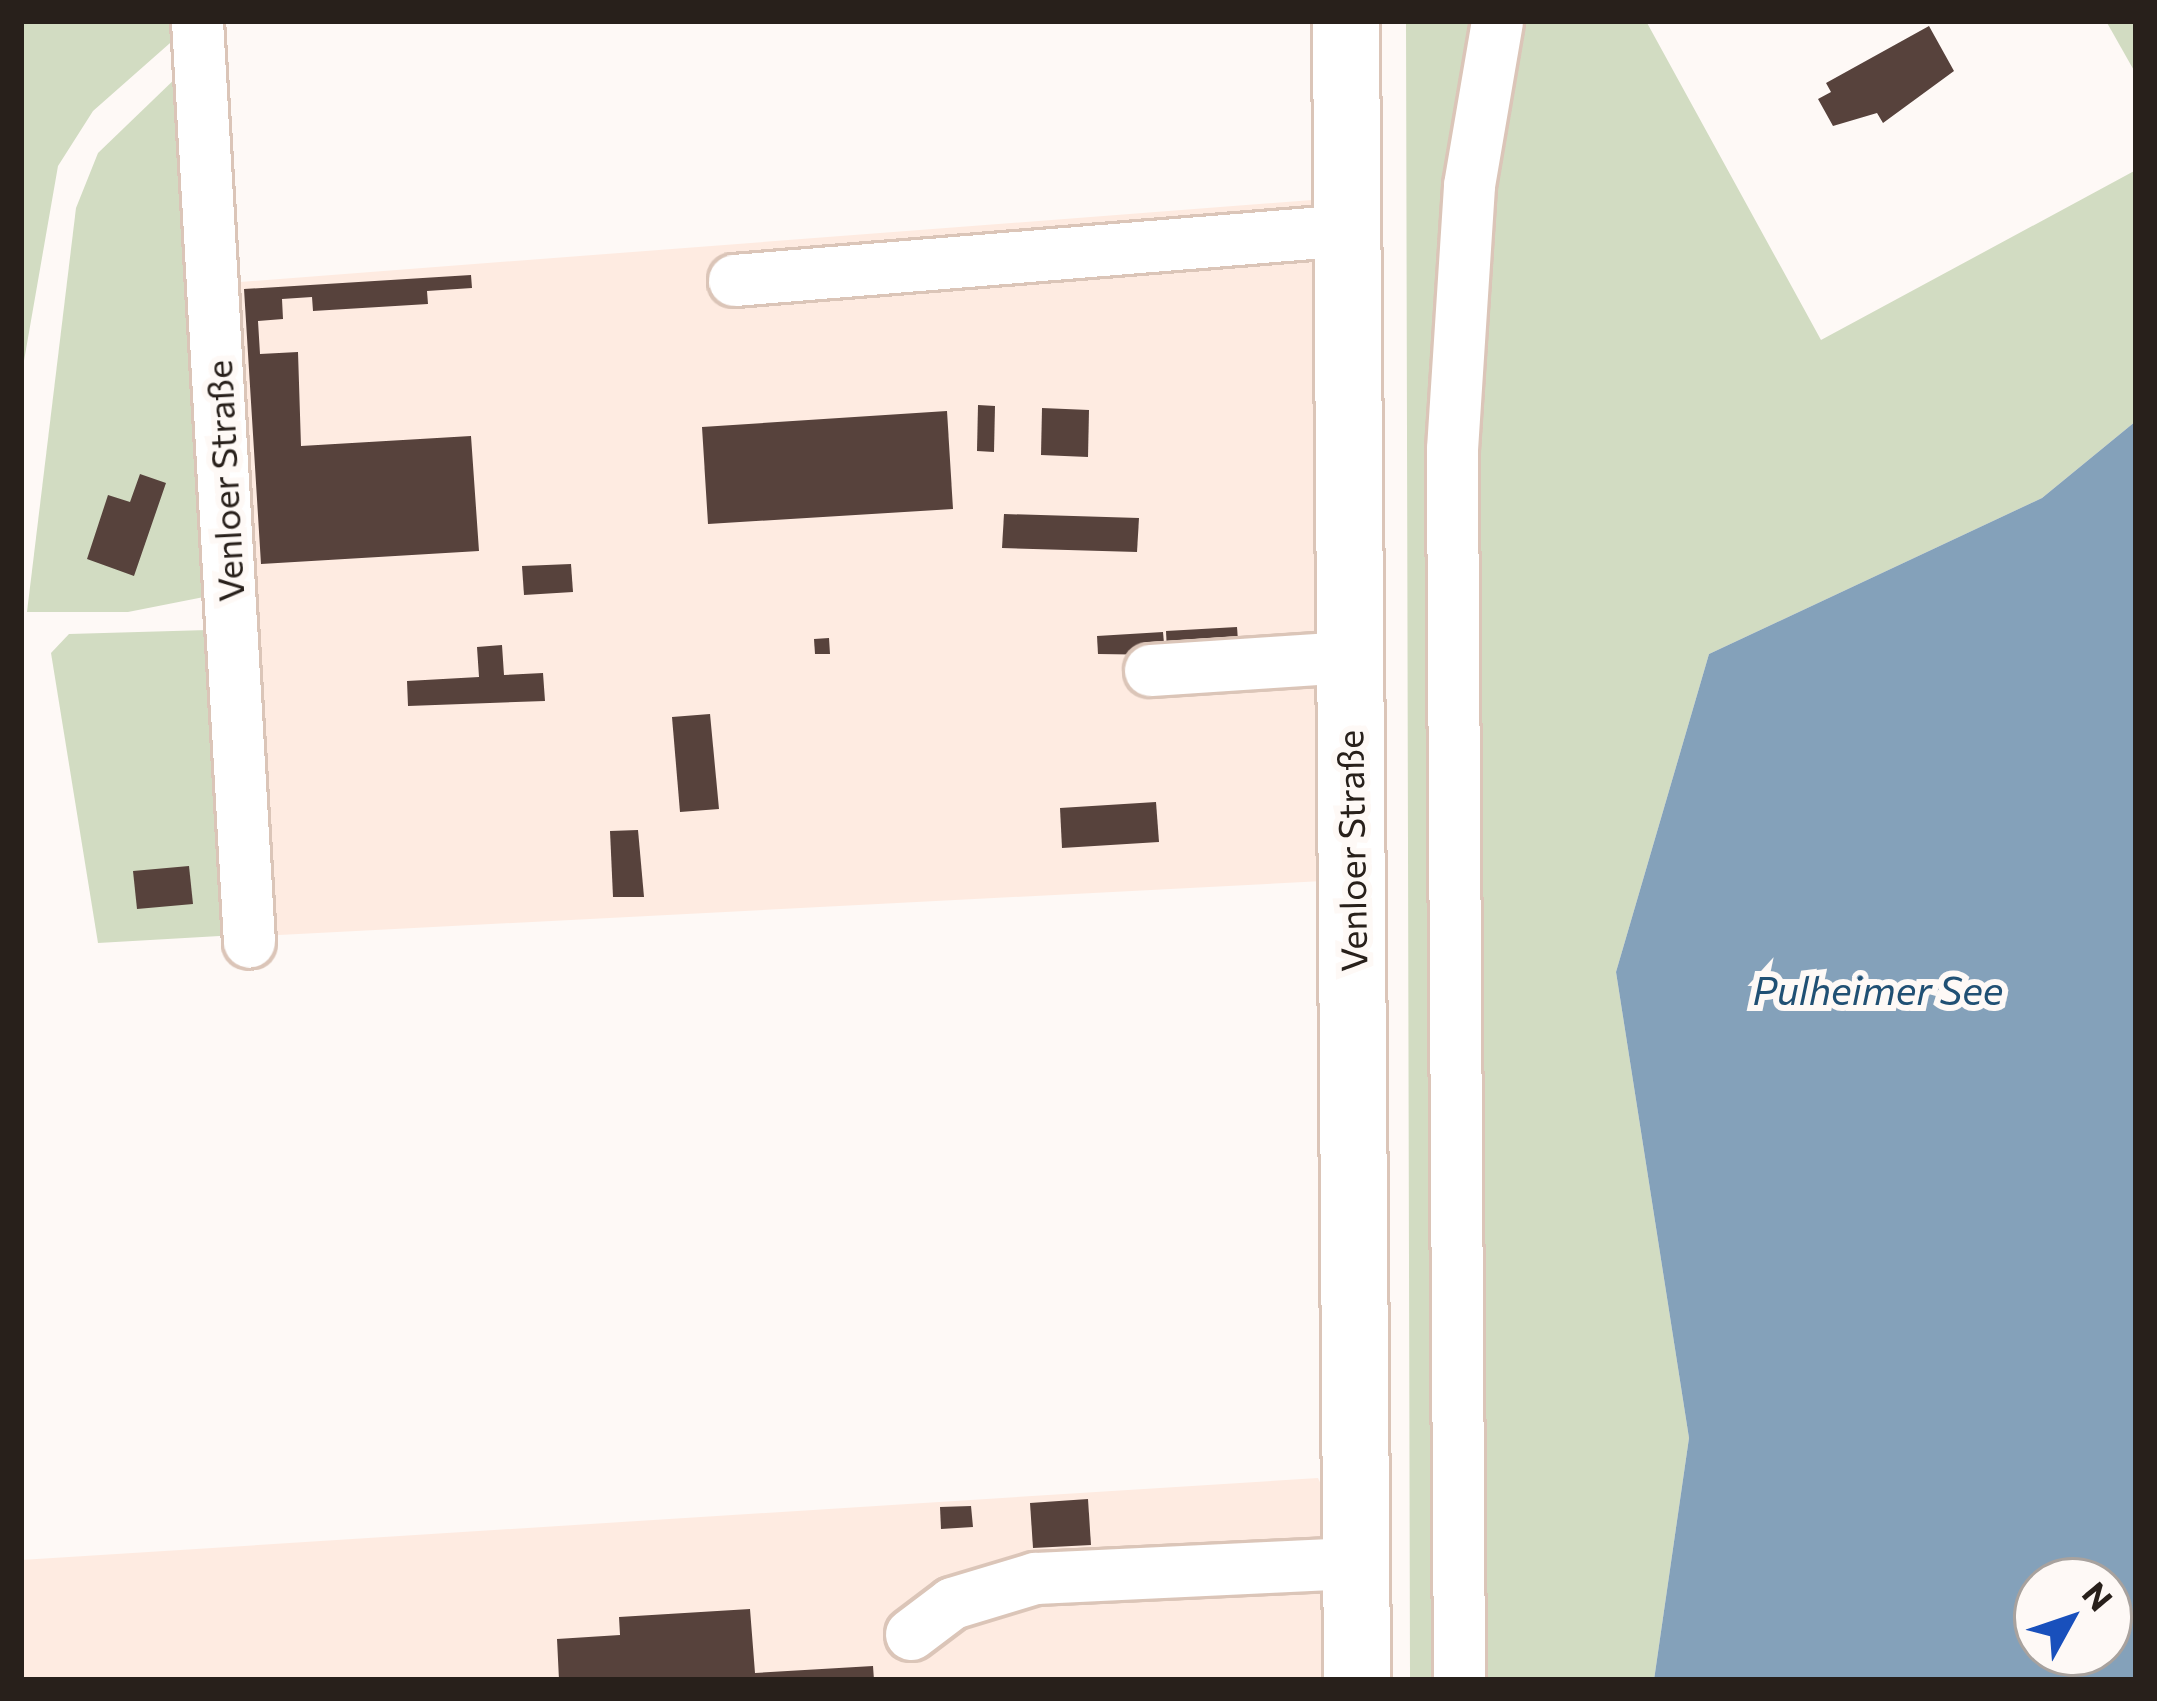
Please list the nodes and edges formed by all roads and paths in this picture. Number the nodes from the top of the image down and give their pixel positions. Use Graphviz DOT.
graph roads {
  1 [pos="196,21"];
  2 [pos="1346,21"];
  3 [pos="1497,21"];
  4 [pos="1347,230"];
  5 [pos="734,280"];
  6 [pos="1348,657"];
  7 [pos="1150,670"];
  8 [pos="249,942"];
  9 [pos="1358,1563"];
  10 [pos="910,1634"];
  11 [pos="1357,1680"];
  12 [pos="1459,1680"];
  1 -- 8 [label="street, Venloer Straße"];
  2 -- 4 [label="main road, Venloer Straße"];
  3 -- 12 [label="street"];
  4 -- 5 [label="street"];
  4 -- 6 [label="main road, Venloer Straße"];
  6 -- 7 [label="street"];
  6 -- 9 [label="main road, Venloer Straße"];
  9 -- 10 [label="street"];
  9 -- 11 [label="main road, Venloer Straße"];
}
